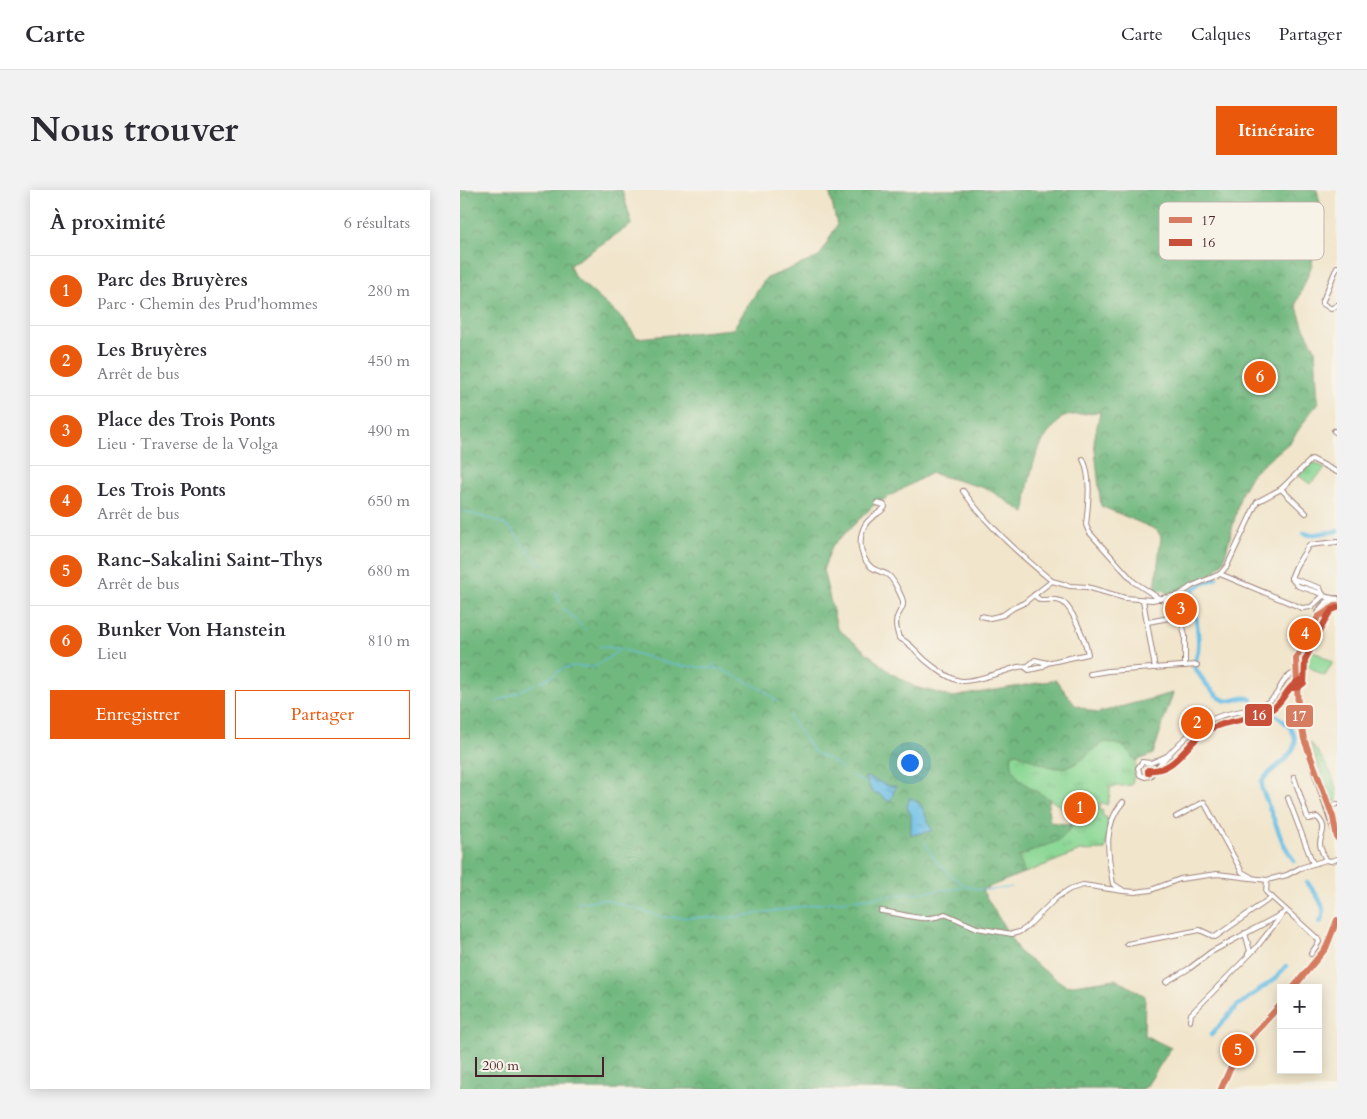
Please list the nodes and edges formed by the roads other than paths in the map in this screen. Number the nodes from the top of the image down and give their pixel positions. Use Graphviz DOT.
graph roads {
  1 [pos="1337,267"];
  2 [pos="1337,305"];
  3 [pos="1083,459"];
  4 [pos="1337,472"];
  5 [pos="1281,489"];
  6 [pos="963,491"];
  7 [pos="877,503"];
  8 [pos="1306,513"];
  9 [pos="1337,542"];
  10 [pos="1220,574"];
  11 [pos="1052,581"];
  12 [pos="1034,595"];
  13 [pos="1323,595"];
  14 [pos="1163,599"];
  15 [pos="1143,600"];
  16 [pos="1337,601"];
  17 [pos="981,616"];
  18 [pos="1193,617"];
  19 [pos="1169,618"];
  20 [pos="1181,618"];
  21 [pos="1148,622"];
  22 [pos="1047,663"];
  23 [pos="1195,665"];
  24 [pos="1185,666"];
  25 [pos="1025,667"];
  26 [pos="1155,668"];
  27 [pos="1296,672"];
  28 [pos="1090,674"];
  29 [pos="1296,679"];
  30 [pos="1284,680"];
  31 [pos="1169,755"];
  32 [pos="1151,763"];
  33 [pos="1153,771"];
  34 [pos="1294,777"];
  35 [pos="1288,798"];
  36 [pos="1123,802"];
  37 [pos="1337,804"];
  38 [pos="1328,807"];
  39 [pos="1176,817"];
  40 [pos="1336,836"];
  41 [pos="1337,859"];
  42 [pos="1326,860"];
  43 [pos="1313,864"];
  44 [pos="1252,878"];
  45 [pos="1267,880"];
  46 [pos="1124,891"];
  47 [pos="1272,897"];
  48 [pos="881,911"];
  49 [pos="1285,912"];
  50 [pos="1337,920"];
  51 [pos="1245,933"];
  52 [pos="1127,944"];
  53 [pos="1311,954"];
  54 [pos="1166,982"];
  55 [pos="1296,984"];
  56 [pos="1209,992"];
  57 [pos="1277,1009"];
  58 [pos="1190,1021"];
  59 [pos="1221,1089"];
  1 -- 2 [label="street"];
  3 -- 14 [label="street"];
  4 -- 5 [label="street"];
  5 -- 8 [label="street"];
  5 -- 10 [label="street"];
  6 -- 11 [label="street"];
  7 -- 25 [label="street"];
  9 -- 13 [label="street"];
  10 -- 13 [label="street"];
  10 -- 14 [label="street"];
  11 -- 12 [label="street"];
  11 -- 15 [label="street"];
  12 -- 17 [label="street"];
  12 -- 22 [label="street"];
  13 -- 16 [label="street"];
  14 -- 15 [label="street"];
  14 -- 19 [label="street"];
  15 -- 21 [label="street"];
  16 -- 27 [label="street"];
  18 -- 20 [label="street"];
  19 -- 20 [label="street"];
  19 -- 21 [label="street"];
  20 -- 24 [label="street"];
  21 -- 26 [label="street"];
  22 -- 25 [label="street"];
  22 -- 25 [label="street"];
  23 -- 24 [label="street"];
  24 -- 26 [label="street"];
  26 -- 28 [label="street"];
  27 -- 29 [label="street"];
  27 -- 30 [label="street"];
  29 -- 30 [label="street"];
  29 -- 38 [label="street"];
  30 -- 31 [label="street"];
  31 -- 32 [label="street"];
  31 -- 33 [label="street"];
  32 -- 33 [label="street"];
  32 -- 33 [label="street"];
  34 -- 42 [label="street"];
  35 -- 43 [label="street"];
  36 -- 46 [label="street"];
  37 -- 38 [label="street"];
  38 -- 40 [label="street"];
  39 -- 44 [label="street"];
  41 -- 42 [label="street"];
  42 -- 43 [label="street"];
  43 -- 45 [label="street"];
  44 -- 45 [label="street"];
  44 -- 46 [label="street"];
  45 -- 47 [label="street"];
  46 -- 48 [label="street"];
  47 -- 49 [label="street"];
  47 -- 52 [label="street"];
  49 -- 51 [label="street"];
  49 -- 53 [label="street"];
  49 -- 58 [label="street"];
  50 -- 55 [label="street"];
  51 -- 54 [label="street"];
  51 -- 56 [label="street"];
  57 -- 59 [label="street"];
}
